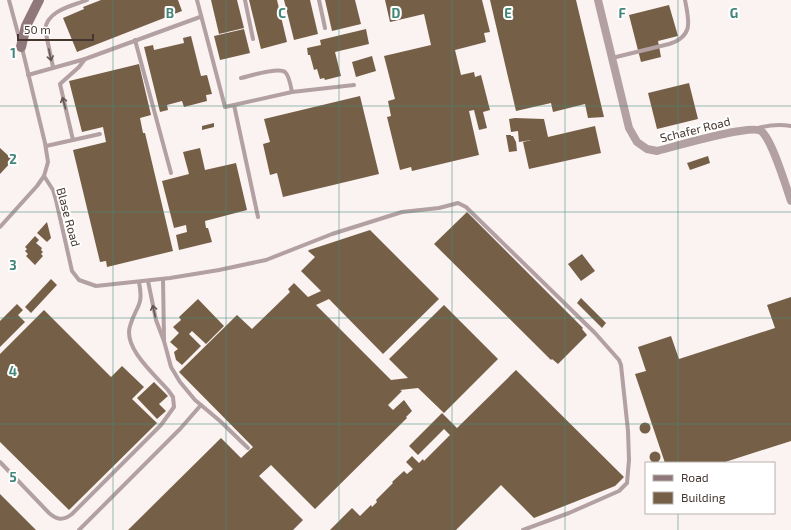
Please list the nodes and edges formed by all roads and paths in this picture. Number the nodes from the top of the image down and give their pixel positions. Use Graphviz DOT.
graph roads {
  1 [pos="9,0"];
  2 [pos="39,0"];
  3 [pos="87,0"];
  4 [pos="197,0"];
  5 [pos="245,0"];
  6 [pos="319,0"];
  7 [pos="598,0"];
  8 [pos="685,0"];
  9 [pos="200,16"];
  10 [pos="325,28"];
  11 [pos="253,39"];
  12 [pos="135,40"];
  13 [pos="21,47"];
  14 [pos="612,58"];
  15 [pos="85,59"];
  16 [pos="53,67"];
  17 [pos="28,75"];
  18 [pos="241,78"];
  19 [pos="354,85"];
  20 [pos="292,92"];
  21 [pos="234,105"];
  22 [pos="791,126"];
  23 [pos="754,129"];
  24 [pos="100,134"];
  25 [pos="73,140"];
  26 [pos="46,146"];
  27 [pos="171,173"];
  28 [pos="44,176"];
  29 [pos="791,201"];
  30 [pos="258,217"];
  31 [pos="0,227"];
  32 [pos="163,279"];
  33 [pos="148,281"];
  34 [pos="139,282"];
  35 [pos="164,341"];
  36 [pos="201,405"];
  37 [pos="248,448"];
  38 [pos="0,462"];
  39 [pos="79,530"];
  40 [pos="523,530"];
  1 -- 13 [label="lane, Blase Road"];
  2 -- 13 [label="main road"];
  3 -- 16 [label="lane, one-way"];
  4 -- 9 [label="lane"];
  5 -- 11 [label="lane"];
  6 -- 10 [label="lane"];
  7 -- 14 [label="street, Schafer Road"];
  8 -- 14 [label="lane"];
  9 -- 12 [label="lane"];
  9 -- 21 [label="lane"];
  12 -- 15 [label="lane"];
  12 -- 27 [label="lane"];
  13 -- 17 [label="lane, Blase Road"];
  14 -- 23 [label="street, Schafer Road"];
  15 -- 16 [label="lane"];
  25 -- 15 [label="lane, one-way"];
  16 -- 17 [label="lane"];
  17 -- 26 [label="lane, Blase Road"];
  18 -- 20 [label="lane"];
  19 -- 20 [label="lane"];
  20 -- 21 [label="lane"];
  21 -- 30 [label="lane"];
  22 -- 23 [label="lane"];
  23 -- 29 [label="street"];
  24 -- 25 [label="lane"];
  25 -- 26 [label="lane"];
  26 -- 28 [label="lane, Blase Road"];
  28 -- 31 [label="lane"];
  28 -- 34 [label="lane, Blase Road"];
  32 -- 33 [label="lane, Blase Road"];
  32 -- 35 [label="lane"];
  32 -- 40 [label="lane, Blase Road"];
  33 -- 34 [label="lane, Blase Road"];
  35 -- 33 [label="lane, one-way"];
  34 -- 38 [label="lane"];
  35 -- 36 [label="lane"];
  36 -- 37 [label="lane"];
  36 -- 39 [label="lane"];
}
